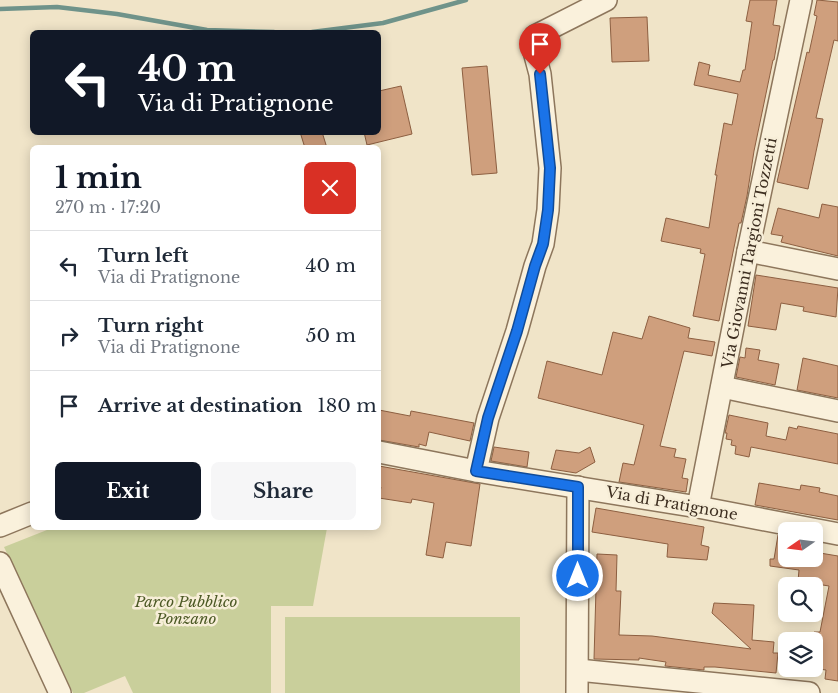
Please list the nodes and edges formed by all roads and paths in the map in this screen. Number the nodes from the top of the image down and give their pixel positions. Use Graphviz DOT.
graph roads {
  1 [pos="606,0"];
  2 [pos="801,0"];
  3 [pos="748,251"];
  4 [pos="838,269"];
  5 [pos="722,387"];
  6 [pos="838,411"];
  7 [pos="381,452"];
  8 [pos="476,471"];
  9 [pos="578,487"];
  10 [pos="698,506"];
  11 [pos="30,514"];
  12 [pos="0,526"];
  13 [pos="838,534"];
  14 [pos="0,563"];
  15 [pos="578,670"];
  16 [pos="731,689"];
  17 [pos="60,693"];
  18 [pos="578,693"];
  19 [pos="809,693"];
  1 -- 8 [label="street"];
  2 -- 3 [label="street, Via Giovanni Targioni Tozzetti"];
  3 -- 4 [label="street"];
  3 -- 5 [label="street, Via Giovanni Targioni Tozzetti"];
  5 -- 6 [label="street"];
  5 -- 10 [label="street, Via Giovanni Targioni Tozzetti"];
  7 -- 8 [label="street, Via di Pratignone"];
  8 -- 9 [label="street, Via di Pratignone"];
  9 -- 10 [label="street, Via di Pratignone"];
  9 -- 15 [label="street"];
  10 -- 13 [label="street, Via di Pratignone"];
  11 -- 12 [label="street"];
  14 -- 17 [label="street"];
  15 -- 16 [label="street"];
  15 -- 18 [label="street"];
  16 -- 19 [label="street"];
}
